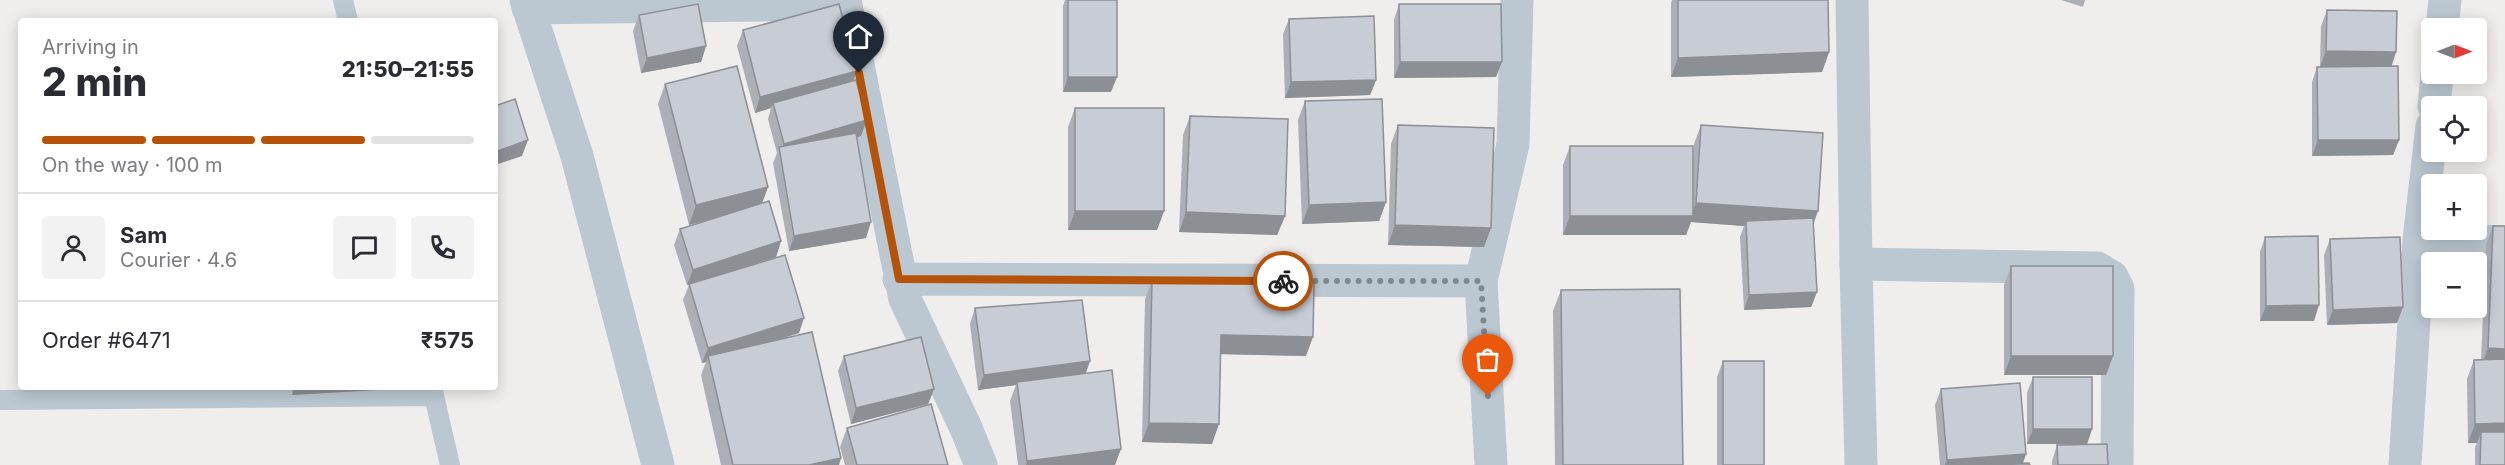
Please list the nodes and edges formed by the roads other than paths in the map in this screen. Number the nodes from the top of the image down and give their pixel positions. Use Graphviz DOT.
graph roads {
  1 [pos="343,0"];
  2 [pos="1517,0"];
  3 [pos="1852,0"];
  4 [pos="2445,0"];
  5 [pos="845,2"];
  6 [pos="527,4"];
  7 [pos="347,18"];
  8 [pos="2443,18"];
  9 [pos="2428,162"];
  10 [pos="2419,240"];
  11 [pos="2505,242"];
  12 [pos="1856,264"];
  13 [pos="899,279"];
  14 [pos="1481,281"];
  15 [pos="433,392"];
  16 [pos="0,400"];
  17 [pos="450,465"];
  18 [pos="658,465"];
  19 [pos="981,465"];
  20 [pos="1491,465"];
  21 [pos="1861,465"];
  22 [pos="2117,465"];
  23 [pos="2405,465"];
  1 -- 7 [label="lane"];
  2 -- 14 [label="street"];
  3 -- 12 [label="street"];
  4 -- 8 [label="street"];
  5 -- 6 [label="street"];
  5 -- 13 [label="street"];
  6 -- 18 [label="street"];
  9 -- 10 [label="street"];
  10 -- 11 [label="street"];
  10 -- 23 [label="street"];
  12 -- 21 [label="street"];
  12 -- 22 [label="street"];
  13 -- 14 [label="street"];
  13 -- 19 [label="street"];
  14 -- 20 [label="street"];
  15 -- 16 [label="lane"];
  15 -- 17 [label="lane"];
}
